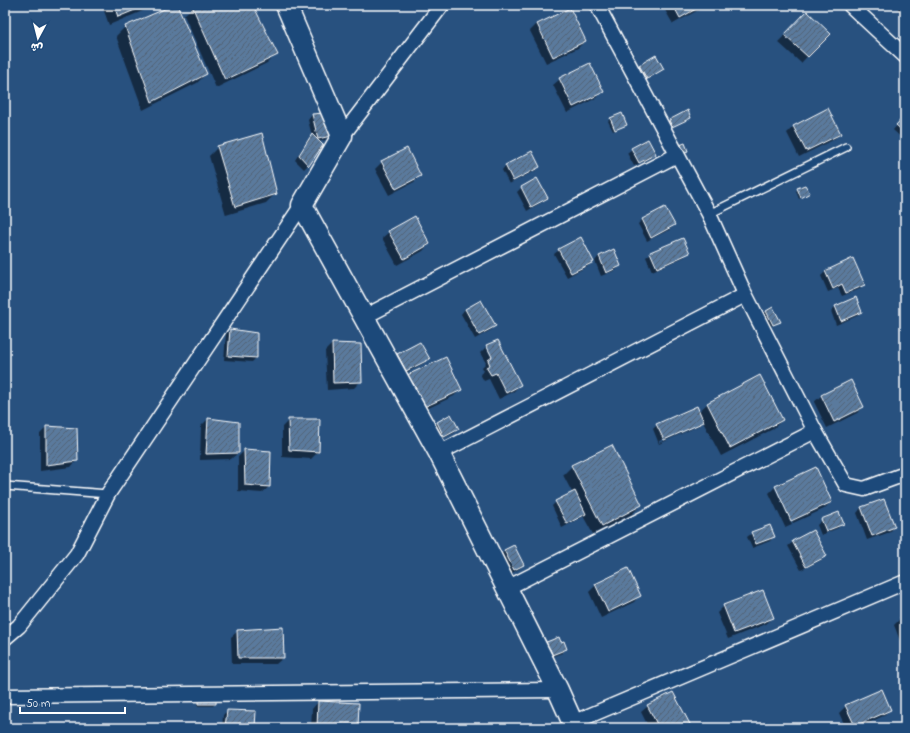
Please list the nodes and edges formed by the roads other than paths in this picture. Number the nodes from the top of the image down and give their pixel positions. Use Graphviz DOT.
graph roads {
  1 [pos="286,5"];
  2 [pos="442,5"];
  3 [pos="597,5"];
  4 [pos="850,5"];
  5 [pos="905,56"];
  6 [pos="342,136"];
  7 [pos="846,147"];
  8 [pos="676,155"];
  9 [pos="302,205"];
  10 [pos="709,214"];
  11 [pos="745,295"];
  12 [pos="364,317"];
  13 [pos="815,431"];
  14 [pos="439,453"];
  15 [pos="905,474"];
  16 [pos="5,486"];
  17 [pos="108,494"];
  18 [pos="905,582"];
  19 [pos="507,588"];
  20 [pos="5,638"];
  21 [pos="558,690"];
  22 [pos="5,696"];
  23 [pos="574,725"];
  1 -- 6 [label="street"];
  2 -- 6 [label="street"];
  3 -- 8 [label="street"];
  4 -- 5 [label="street"];
  6 -- 9 [label="street"];
  7 -- 10 [label="lane"];
  8 -- 10 [label="street"];
  8 -- 12 [label="street"];
  9 -- 12 [label="street"];
  9 -- 17 [label="street"];
  10 -- 11 [label="street"];
  11 -- 13 [label="street"];
  11 -- 14 [label="street"];
  12 -- 14 [label="street"];
  13 -- 15 [label="street"];
  13 -- 19 [label="street"];
  14 -- 19 [label="street"];
  16 -- 17 [label="lane"];
  17 -- 20 [label="street"];
  18 -- 23 [label="street"];
  19 -- 21 [label="street"];
  21 -- 22 [label="street"];
  21 -- 23 [label="street"];
}
